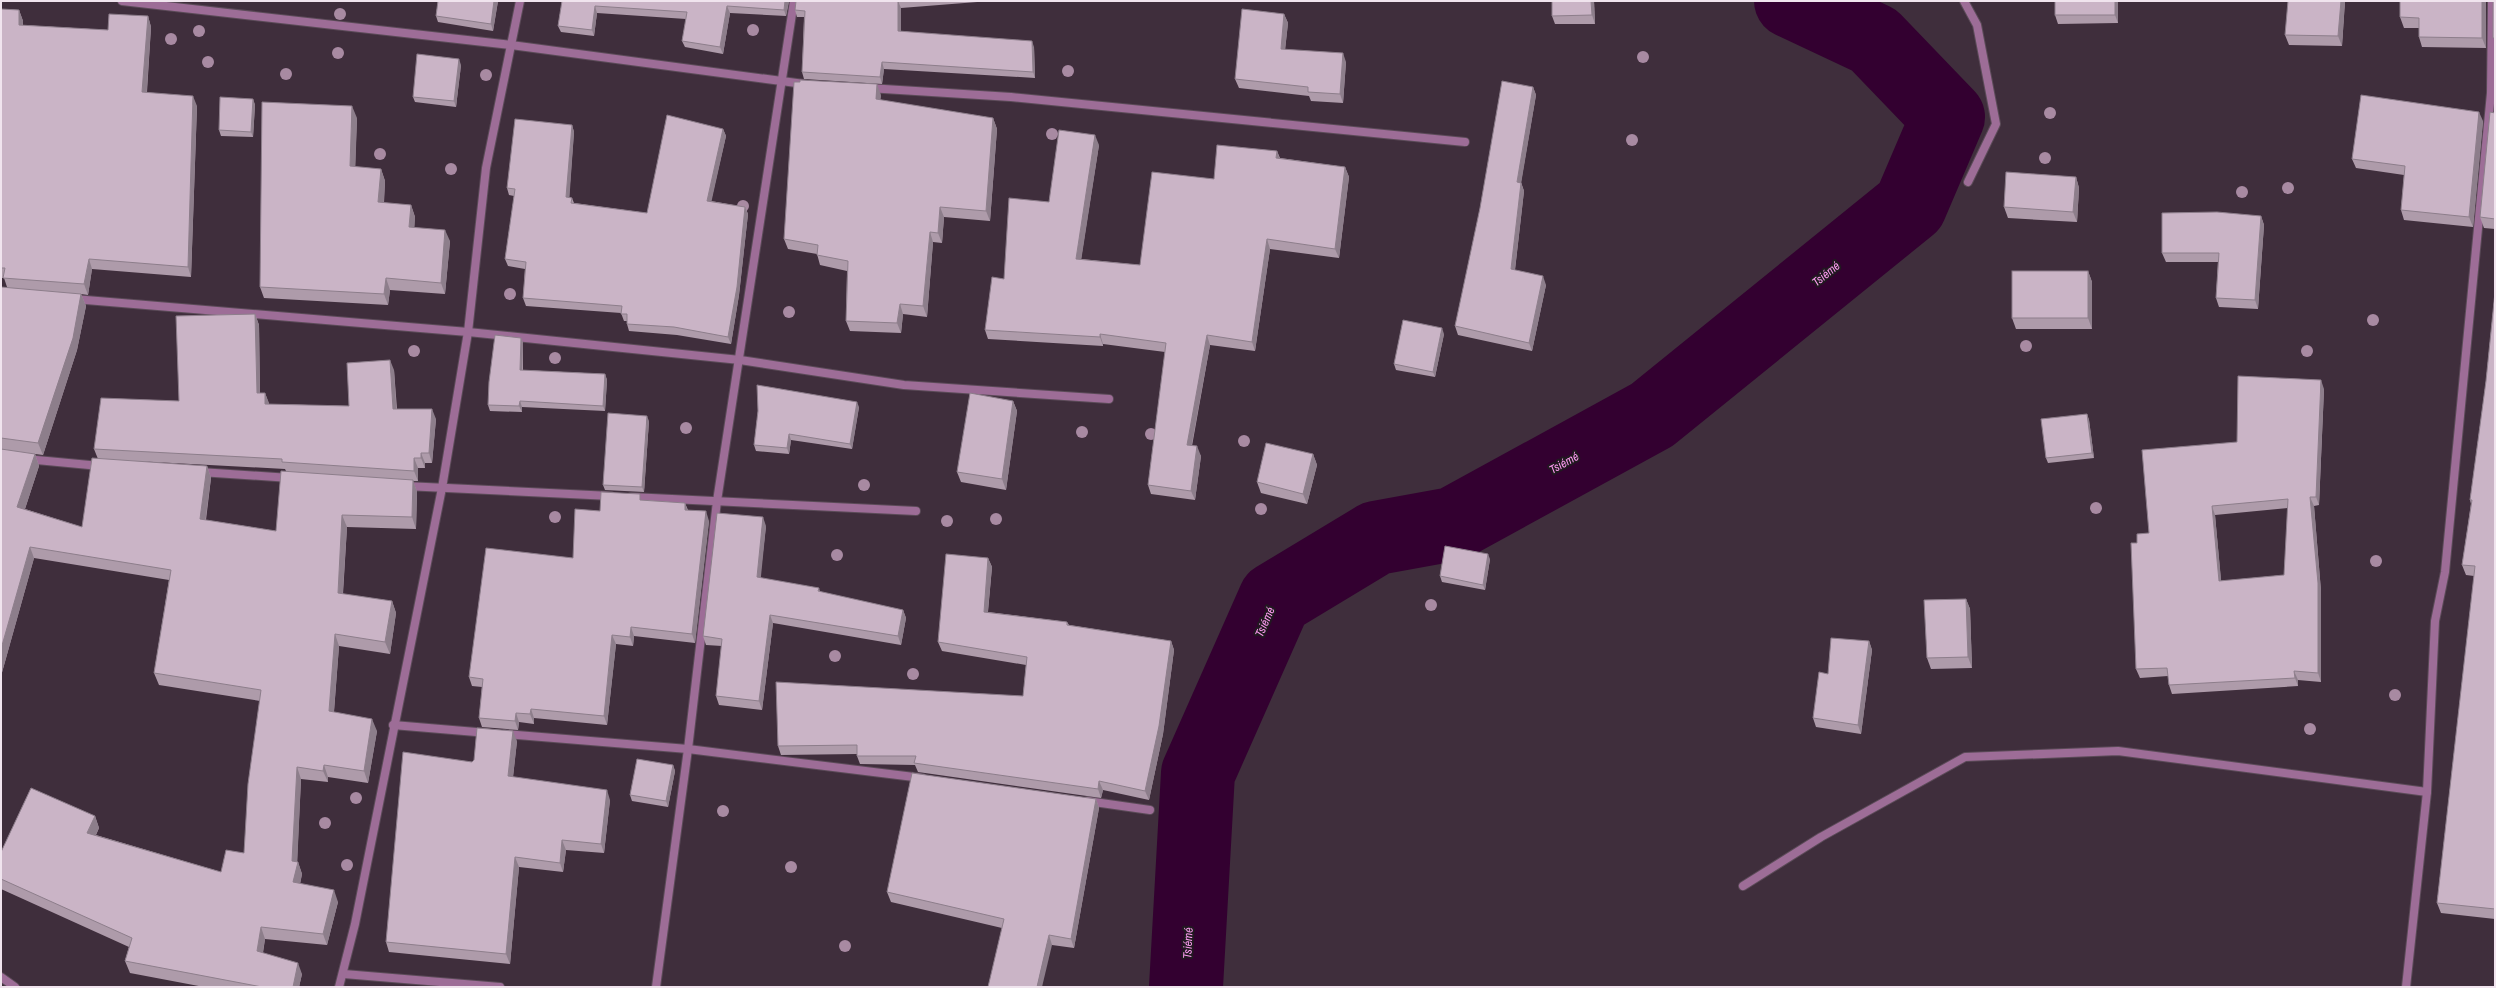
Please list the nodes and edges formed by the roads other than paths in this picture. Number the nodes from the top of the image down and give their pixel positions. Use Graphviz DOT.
graph roads {
  1 [pos="122,1"];
  2 [pos="520,1"];
  3 [pos="794,1"];
  4 [pos="1964,1"];
  5 [pos="2492,1"];
  6 [pos="511,45"];
  7 [pos="780,82"];
  8 [pos="812,84"];
  9 [pos="860,88"];
  10 [pos="1465,142"];
  11 [pos="1968,182"];
  12 [pos="64,298"];
  13 [pos="468,332"];
  14 [pos="740,360"];
  15 [pos="1109,399"];
  16 [pos="16,457"];
  17 [pos="110,466"];
  18 [pos="189,471"];
  19 [pos="300,479"];
  20 [pos="394,485"];
  21 [pos="442,488"];
  22 [pos="717,501"];
  23 [pos="916,511"];
  24 [pos="393,725"];
  25 [pos="688,749"];
  26 [pos="933,780"];
  27 [pos="2427,792"];
  28 [pos="1080,800"];
  29 [pos="1150,810"];
  30 [pos="1743,886"];
  31 [pos="344,974"];
  32 [pos="1,977"];
  33 [pos="15,987"];
  34 [pos="339,987"];
  35 [pos="500,987"];
  36 [pos="656,987"];
  37 [pos="2406,987"];
  1 -- 6 [label="street"];
  2 -- 6 [label="street"];
  3 -- 7 [label="street"];
  4 -- 11 [label="street"];
  5 -- 27 [label="street"];
  6 -- 7 [label="street"];
  6 -- 13 [label="street"];
  7 -- 8 [label="street"];
  7 -- 14 [label="street"];
  9 -- 10 [label="street"];
  12 -- 13 [label="street"];
  13 -- 14 [label="street"];
  13 -- 21 [label="street"];
  14 -- 15 [label="street"];
  14 -- 22 [label="street"];
  16 -- 17 [label="street"];
  18 -- 19 [label="street"];
  20 -- 21 [label="street"];
  21 -- 22 [label="street"];
  21 -- 24 [label="street"];
  22 -- 23 [label="street"];
  22 -- 25 [label="street"];
  24 -- 25 [label="street"];
  24 -- 31 [label="street"];
  25 -- 26 [label="street"];
  25 -- 36 [label="street"];
  27 -- 30 [label="street"];
  27 -- 37 [label="street"];
  28 -- 29 [label="street"];
  31 -- 34 [label="street"];
  31 -- 35 [label="street"];
  32 -- 33 [label="street"];
}
